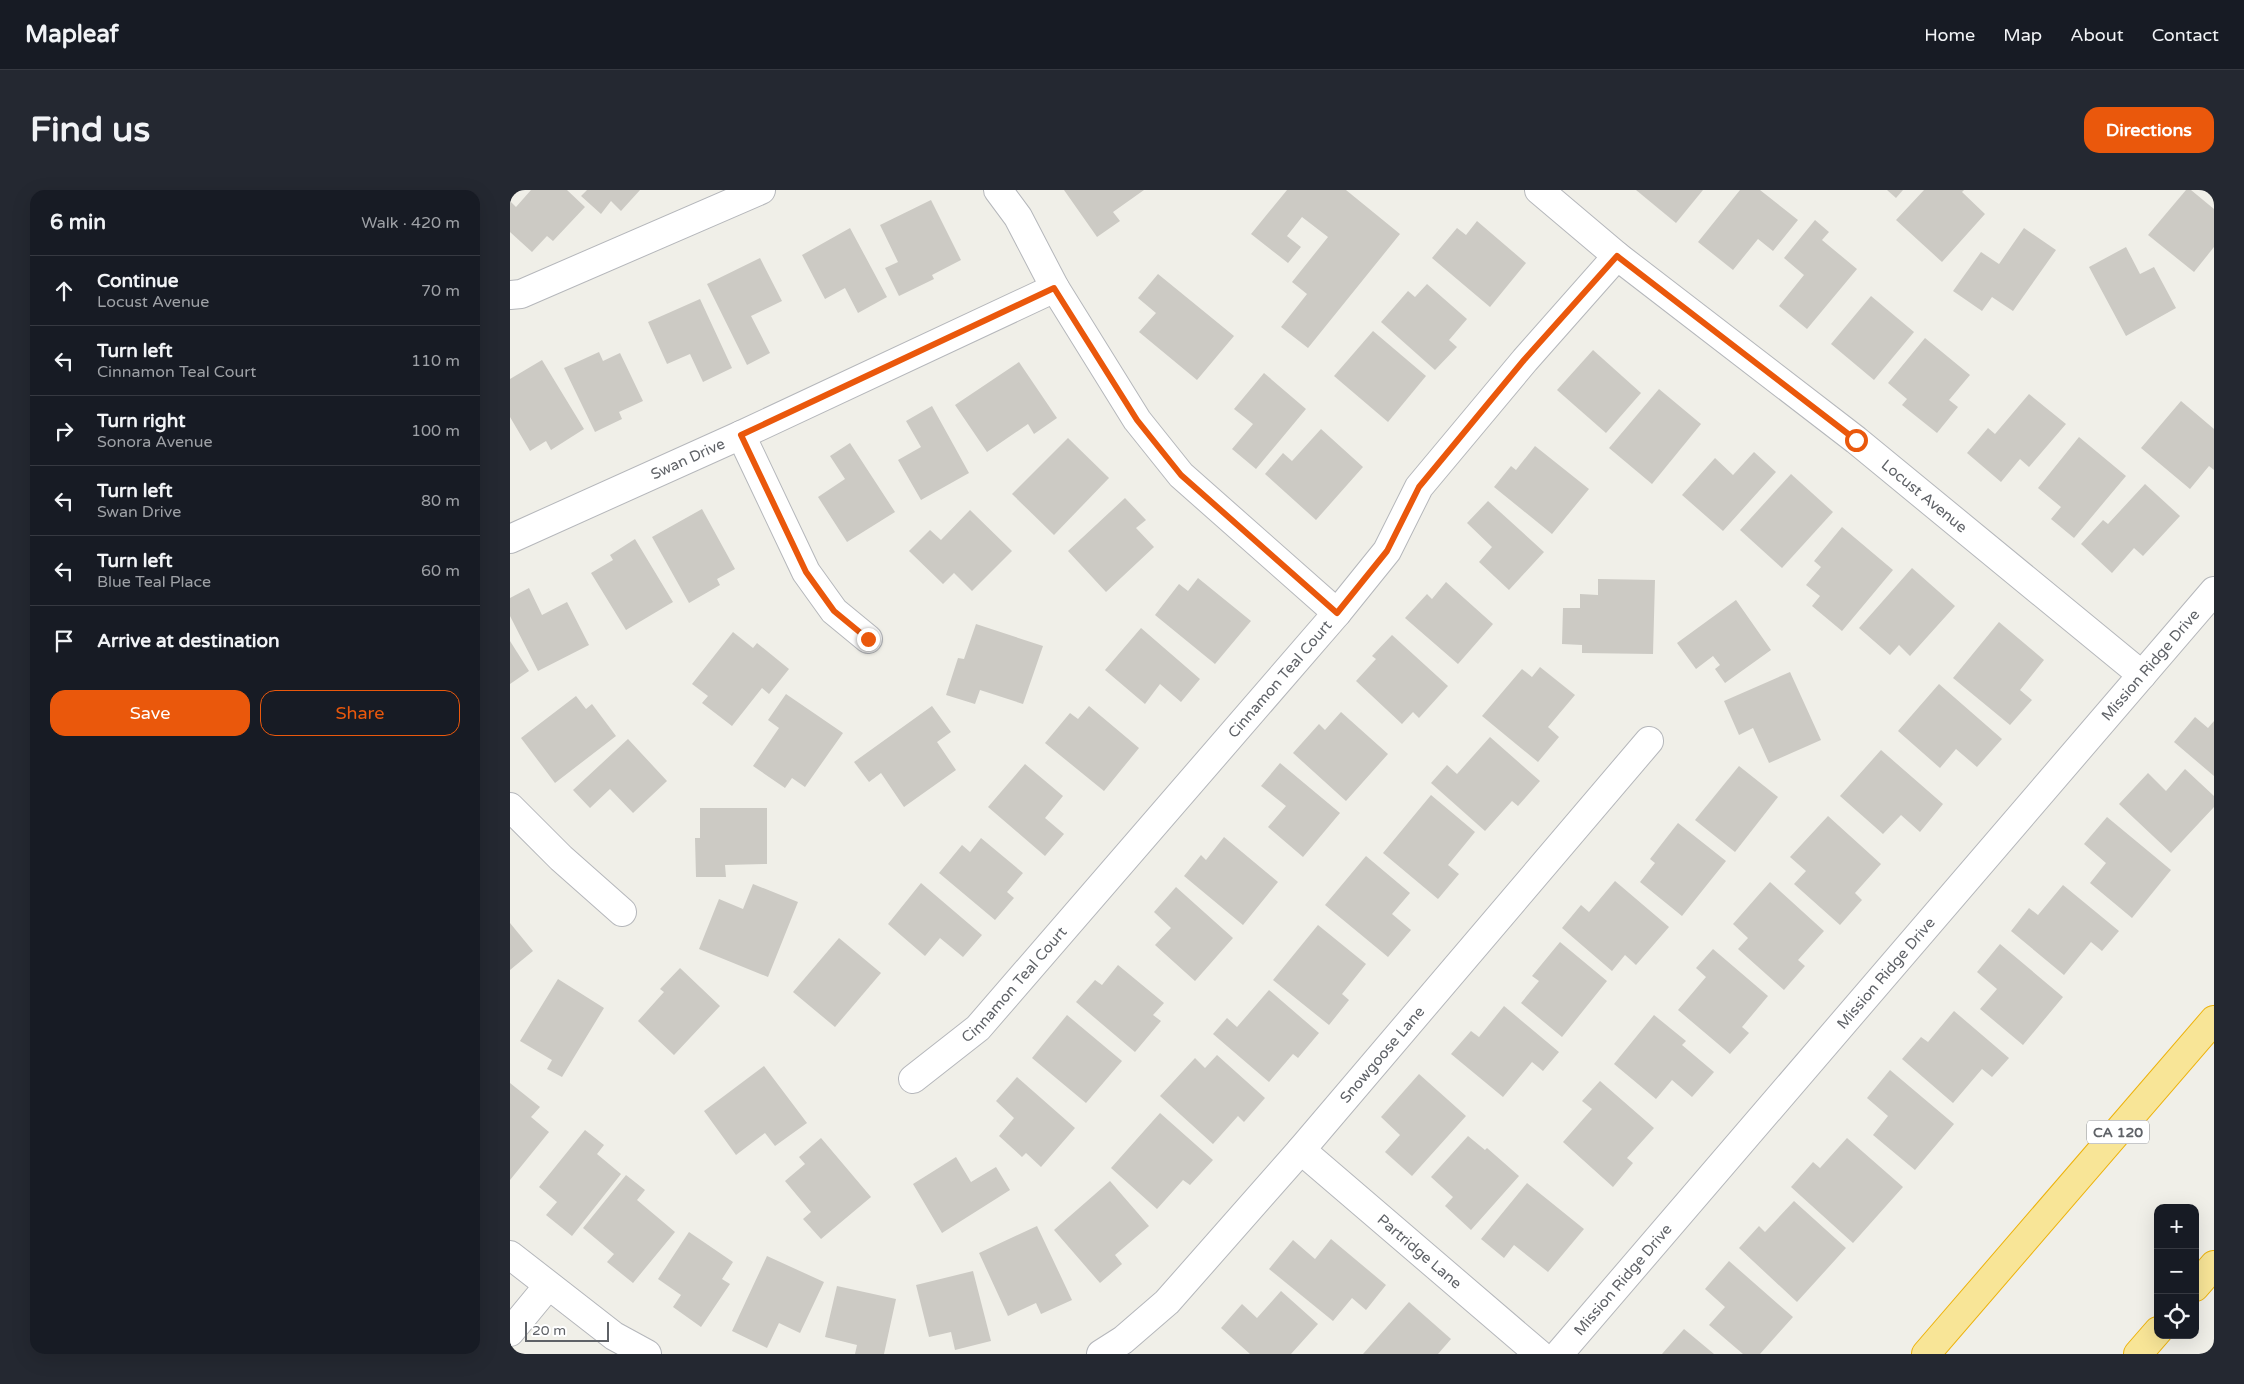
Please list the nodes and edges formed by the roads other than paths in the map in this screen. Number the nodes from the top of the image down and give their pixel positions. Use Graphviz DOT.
graph roads {
  1 [pos="761,190"];
  2 [pos="998,190"];
  3 [pos="1540,190"];
  4 [pos="1617,256"];
  5 [pos="1054,288"];
  6 [pos="510,295"];
  7 [pos="741,435"];
  8 [pos="510,539"];
  9 [pos="2214,591"];
  10 [pos="1337,613"];
  11 [pos="868,639"];
  12 [pos="2142,676"];
  13 [pos="1649,741"];
  14 [pos="510,807"];
  15 [pos="622,912"];
  16 [pos="2214,1020"];
  17 [pos="913,1079"];
  18 [pos="1301,1150"];
  19 [pos="510,1255"];
  20 [pos="2214,1265"];
  21 [pos="2199,1282"];
  22 [pos="548,1286"];
  23 [pos="510,1332"];
  24 [pos="2154,1336"];
  25 [pos="647,1354"];
  26 [pos="1101,1354"];
  27 [pos="1539,1354"];
  28 [pos="1559,1354"];
  29 [pos="1926,1354"];
  30 [pos="2138,1354"];
  1 -- 6 [label="street"];
  2 -- 5 [label="street"];
  3 -- 4 [label="street, Locust Avenue"];
  4 -- 10 [label="street, Cinnamon Teal Court"];
  4 -- 12 [label="street, Locust Avenue"];
  5 -- 7 [label="street, Swan Drive"];
  5 -- 10 [label="street"];
  7 -- 8 [label="street, Swan Drive"];
  7 -- 11 [label="street"];
  9 -- 12 [label="street, Mission Ridge Drive"];
  10 -- 17 [label="street, Cinnamon Teal Court"];
  12 -- 28 [label="street, Mission Ridge Drive"];
  13 -- 18 [label="street, Snowgoose Lane"];
  14 -- 15 [label="street"];
  16 -- 29 [label="highway, CA 120"];
  18 -- 26 [label="street, Snowgoose Lane"];
  18 -- 27 [label="street, Partridge Lane"];
  19 -- 22 [label="street"];
  20 -- 21 [label="highway"];
  22 -- 23 [label="street"];
  22 -- 25 [label="street"];
  24 -- 30 [label="highway"];
}
